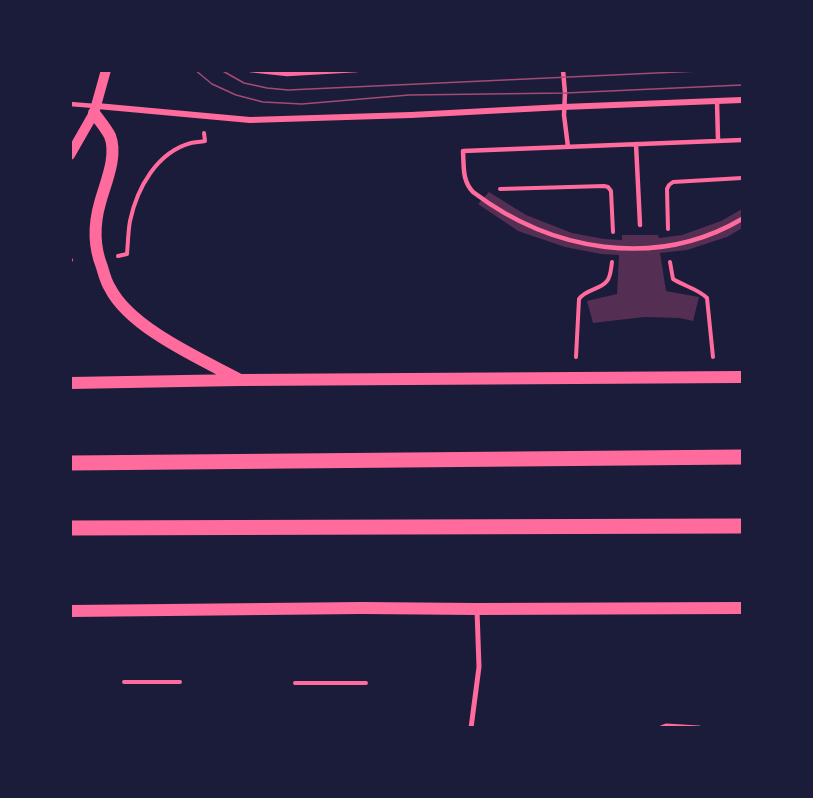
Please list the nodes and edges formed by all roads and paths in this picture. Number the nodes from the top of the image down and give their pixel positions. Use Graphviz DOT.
graph roads {
  1 [pos="106,70"];
  2 [pos="250,70"];
  3 [pos="357,70"];
  4 [pos="563,70"];
  5 [pos="742,100"];
  6 [pos="717,101"];
  7 [pos="70,104"];
  8 [pos="564,107"];
  9 [pos="96,110"];
  10 [pos="202,116"];
  11 [pos="742,140"];
  12 [pos="718,141"];
  13 [pos="636,144"];
  14 [pos="568,147"];
  15 [pos="70,155"];
  16 [pos="742,178"];
  17 [pos="473,192"];
  18 [pos="742,219"];
  19 [pos="640,225"];
  20 [pos="668,237"];
  21 [pos="613,240"];
  22 [pos="669,253"];
  23 [pos="613,255"];
  24 [pos="114,257"];
  25 [pos="714,378"];
  26 [pos="742,378"];
  27 [pos="575,379"];
  28 [pos="241,380"];
  29 [pos="70,383"];
  30 [pos="742,457"];
  31 [pos="70,463"];
  32 [pos="742,526"];
  33 [pos="70,528"];
  34 [pos="742,608"];
  35 [pos="477,609"];
  36 [pos="70,611"];
  37 [pos="124,682"];
  38 [pos="180,682"];
  39 [pos="296,683"];
  40 [pos="366,683"];
  41 [pos="471,728"];
  42 [pos="661,728"];
  43 [pos="699,728"];
  1 -- 9 [label="street"];
  2 -- 3 [label="lane"];
  4 -- 8 [label="lane"];
  5 -- 6 [label="street"];
  6 -- 8 [label="street"];
  6 -- 12 [label="lane"];
  7 -- 9 [label="lane"];
  8 -- 10 [label="street"];
  8 -- 14 [label="lane"];
  9 -- 10 [label="street"];
  9 -- 15 [label="street"];
  9 -- 28 [label="main road"];
  10 -- 24 [label="path"];
  11 -- 12 [label="lane"];
  12 -- 13 [label="lane"];
  13 -- 14 [label="lane"];
  13 -- 19 [label="lane"];
  14 -- 17 [label="lane"];
  16 -- 20 [label="path"];
  17 -- 18 [label="lane"];
  17 -- 21 [label="path"];
  22 -- 25 [label="path"];
  23 -- 27 [label="path"];
  25 -- 26 [label="main road"];
  25 -- 27 [label="main road"];
  27 -- 28 [label="main road"];
  28 -- 29 [label="main road"];
  30 -- 31 [label="main road"];
  32 -- 33 [label="main road"];
  34 -- 35 [label="main road"];
  35 -- 36 [label="main road"];
  35 -- 41 [label="street"];
  37 -- 38 [label="path"];
  39 -- 40 [label="path"];
  42 -- 43 [label="street"];
}
